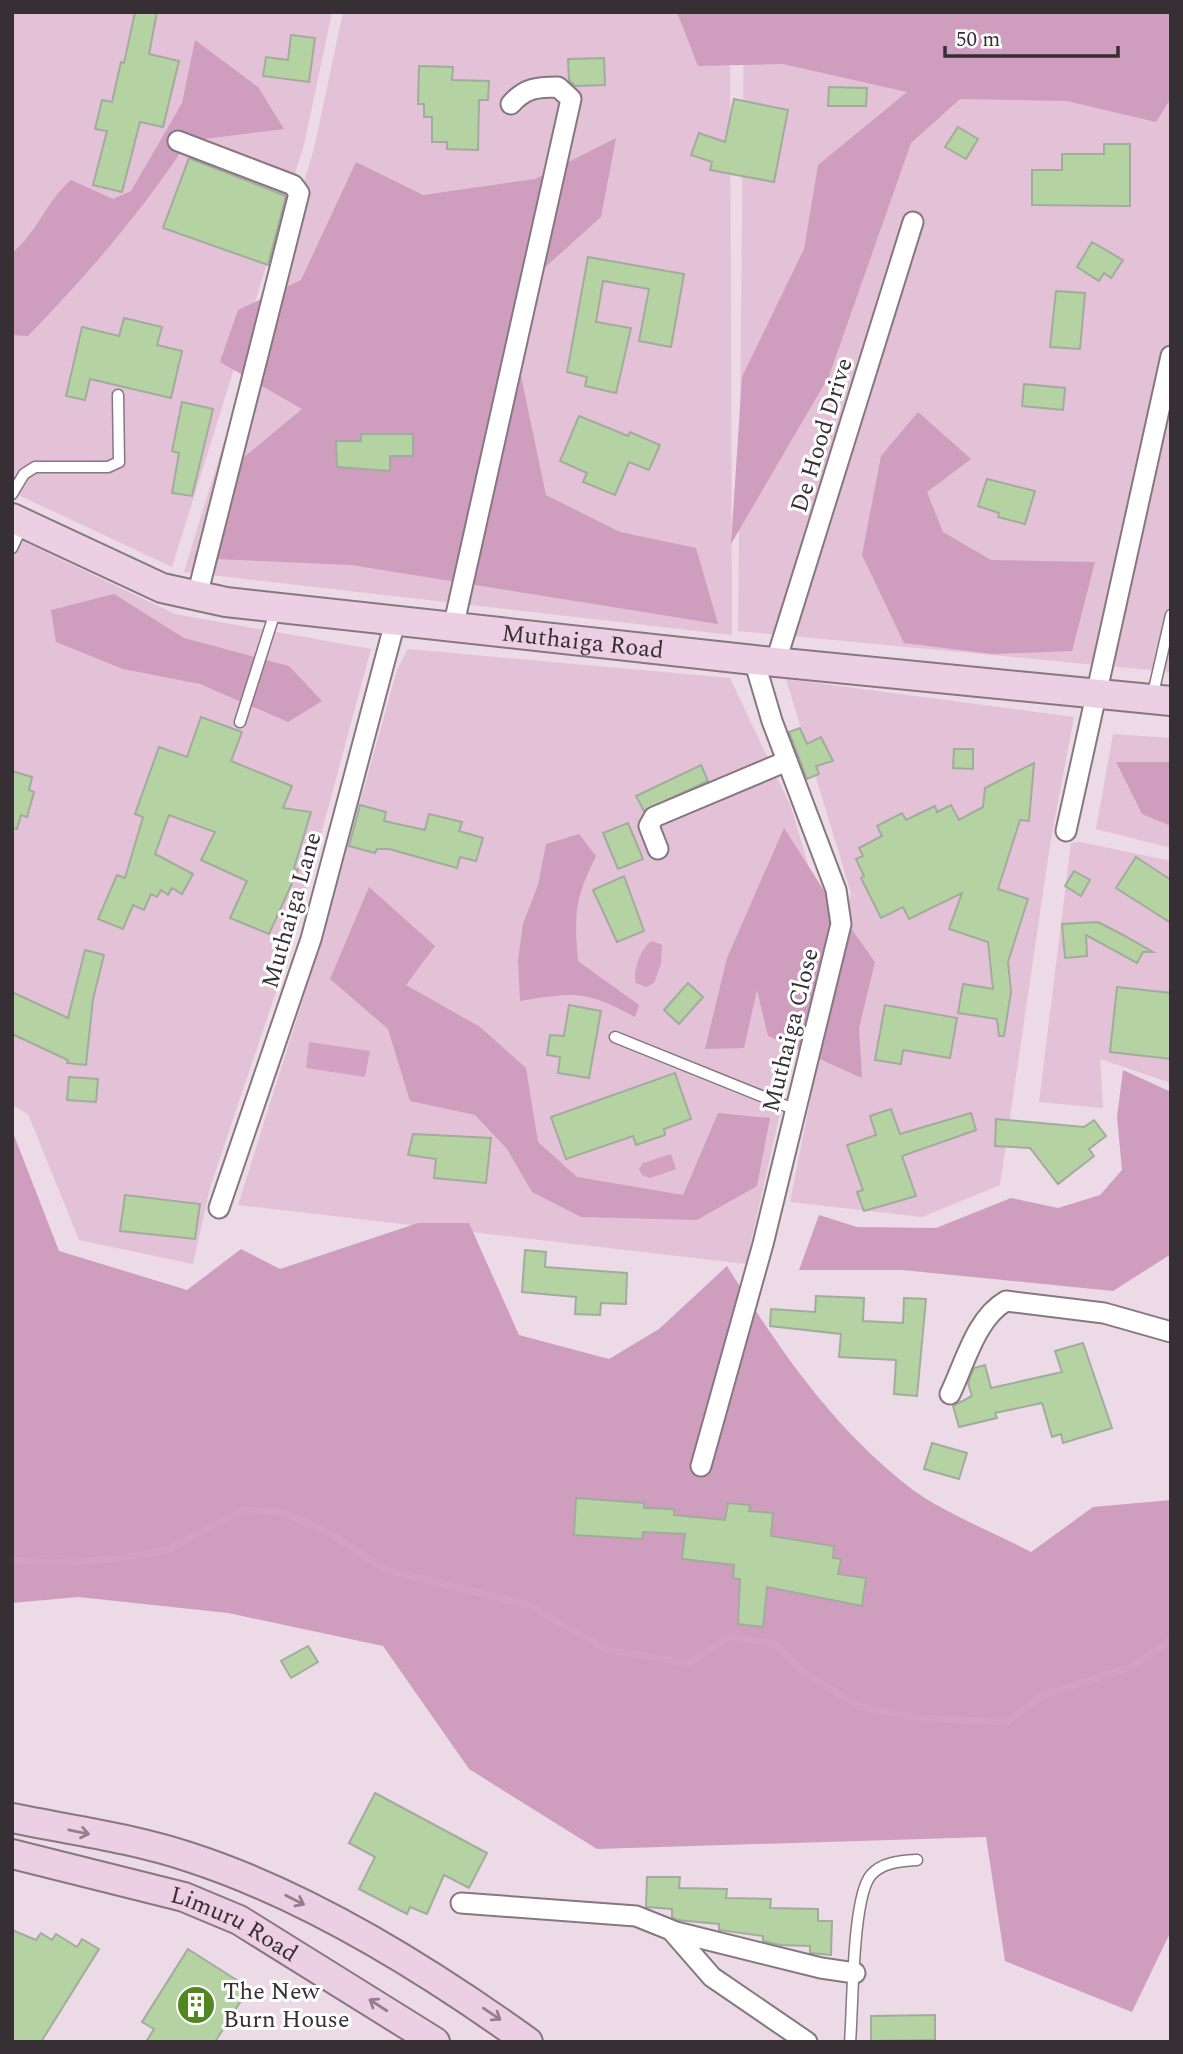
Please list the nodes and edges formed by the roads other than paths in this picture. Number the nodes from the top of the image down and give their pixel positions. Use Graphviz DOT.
graph roads {
  1 [pos="511,104"];
  2 [pos="178,141"];
  3 [pos="913,222"];
  4 [pos="1171,356"];
  5 [pos="118,395"];
  6 [pos="12,494"];
  7 [pos="16,530"];
  8 [pos="197,596"];
  9 [pos="276,608"];
  10 [pos="1171,615"];
  11 [pos="395,622"];
  12 [pos="453,628"];
  13 [pos="765,660"];
  14 [pos="1099,692"];
  15 [pos="1161,700"];
  16 [pos="240,722"];
  17 [pos="787,761"];
  18 [pos="1066,831"];
  19 [pos="658,849"];
  20 [pos="615,1037"];
  21 [pos="796,1110"];
  22 [pos="219,1208"];
  23 [pos="1171,1332"];
  24 [pos="950,1394"];
  25 [pos="701,1466"];
  26 [pos="12,1818"];
  27 [pos="12,1854"];
  28 [pos="917,1860"];
  29 [pos="461,1903"];
  30 [pos="671,1930"];
  31 [pos="855,1973"];
  32 [pos="435,2042"];
  33 [pos="528,2042"];
  34 [pos="807,2042"];
  35 [pos="850,2042"];
  1 -- 12 [label="street"];
  2 -- 8 [label="street"];
  3 -- 13 [label="street, De Hood Drive"];
  4 -- 14 [label="street"];
  5 -- 6 [label="lane"];
  7 -- 8 [label="main road, Muthaiga Road"];
  8 -- 9 [label="main road, Muthaiga Road"];
  9 -- 11 [label="main road, Muthaiga Road"];
  9 -- 16 [label="lane"];
  10 -- 15 [label="lane"];
  11 -- 12 [label="main road, Muthaiga Road"];
  11 -- 22 [label="street, Muthaiga Lane"];
  12 -- 13 [label="main road, Muthaiga Road"];
  13 -- 14 [label="main road, Muthaiga Road"];
  13 -- 17 [label="street, Muthaiga Close"];
  14 -- 15 [label="main road, Muthaiga Road"];
  14 -- 18 [label="street"];
  17 -- 19 [label="street"];
  17 -- 21 [label="street, Muthaiga Close"];
  20 -- 21 [label="lane"];
  21 -- 25 [label="street, Muthaiga Close"];
  23 -- 24 [label="street"];
  26 -- 33 [label="main road, one-way"];
  32 -- 27 [label="main road, Limuru Road, one-way"];
  28 -- 31 [label="lane"];
  29 -- 30 [label="street"];
  30 -- 31 [label="street"];
  30 -- 34 [label="street"];
  31 -- 35 [label="lane"];
}
